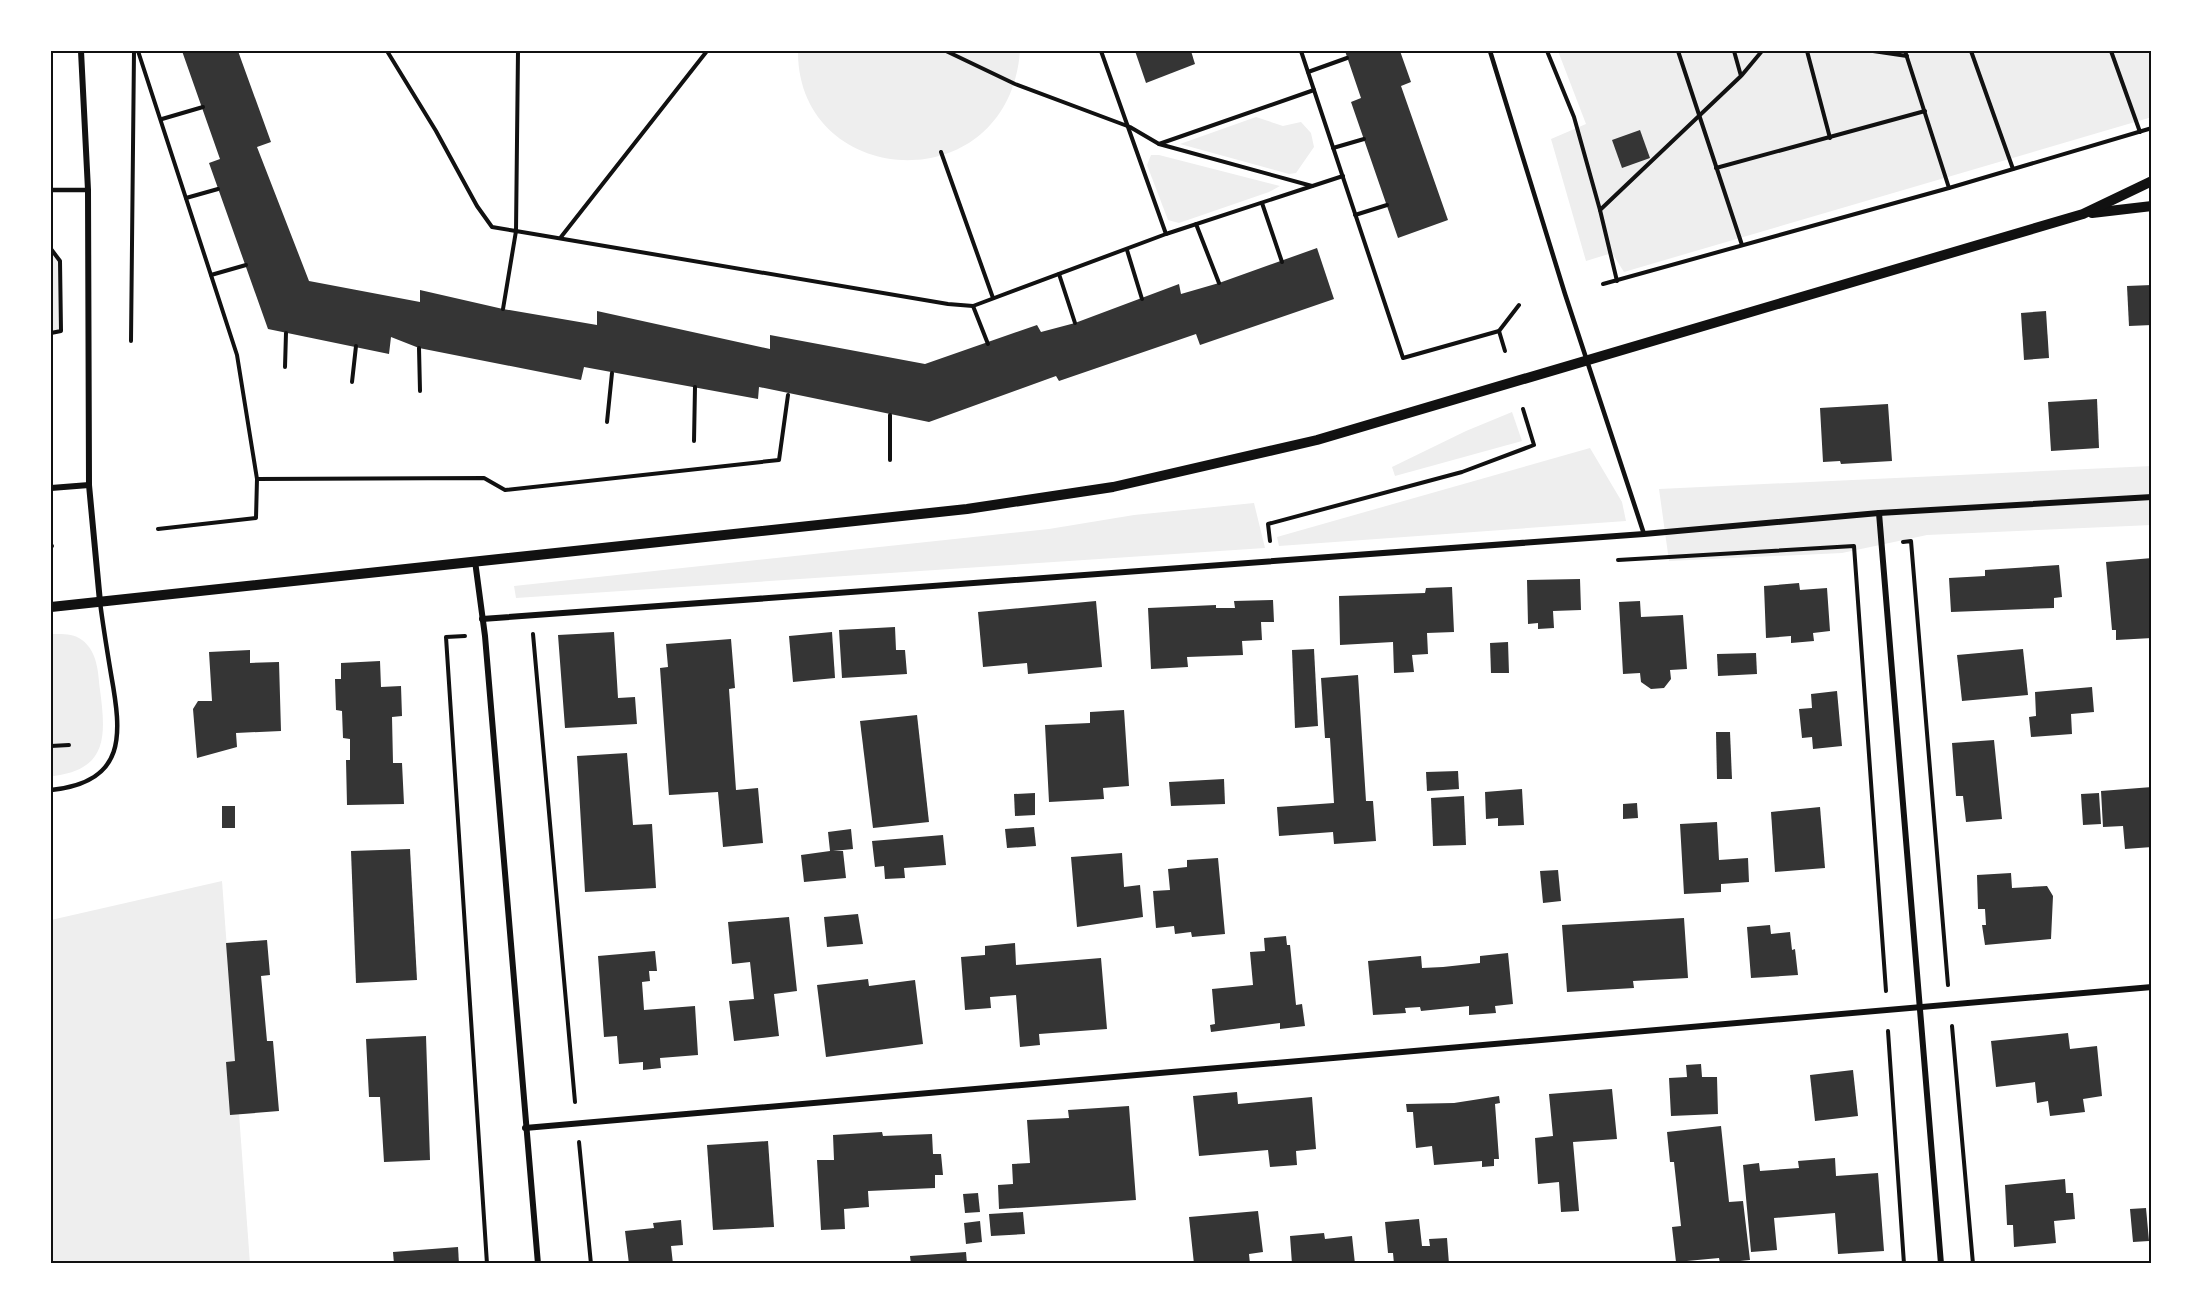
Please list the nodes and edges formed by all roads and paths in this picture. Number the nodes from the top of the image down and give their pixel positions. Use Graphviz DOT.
graph roads {
  1 [pos="81,51"];
  2 [pos="136,51"];
  3 [pos="387,51"];
  4 [pos="518,51"];
  5 [pos="707,51"];
  6 [pos="946,51"];
  7 [pos="1102,51"];
  8 [pos="1301,51"];
  9 [pos="1490,51"];
  10 [pos="1547,51"];
  11 [pos="1678,51"];
  12 [pos="1734,51"];
  13 [pos="1762,51"];
  14 [pos="1807,51"];
  15 [pos="1873,51"];
  16 [pos="1905,51"];
  17 [pos="1971,51"];
  18 [pos="2111,51"];
  19 [pos="1907,57"];
  20 [pos="1347,58"];
  21 [pos="1308,72"];
  22 [pos="1741,76"];
  23 [pos="1314,90"];
  24 [pos="203,107"];
  25 [pos="1925,111"];
  26 [pos="1699,115"];
  27 [pos="162,119"];
  28 [pos="1130,128"];
  29 [pos="2152,128"];
  30 [pos="2140,132"];
  31 [pos="1830,138"];
  32 [pos="1364,139"];
  33 [pos="1159,144"];
  34 [pos="1333,148"];
  35 [pos="941,152"];
  36 [pos="1716,168"];
  37 [pos="2013,169"];
  38 [pos="1343,176"];
  39 [pos="2152,181"];
  40 [pos="1312,186"];
  41 [pos="1949,188"];
  42 [pos="218,189"];
  43 [pos="51,190"];
  44 [pos="88,190"];
  45 [pos="186,198"];
  46 [pos="1262,202"];
  47 [pos="1387,206"];
  48 [pos="2152,206"];
  49 [pos="1600,210"];
  50 [pos="2083,214"];
  51 [pos="1355,215"];
  52 [pos="1196,224"];
  53 [pos="516,231"];
  54 [pos="1166,234"];
  55 [pos="561,237"];
  56 [pos="1742,245"];
  57 [pos="51,249"];
  58 [pos="1127,250"];
  59 [pos="1282,262"];
  60 [pos="246,265"];
  61 [pos="211,274"];
  62 [pos="1059,274"];
  63 [pos="1617,281"];
  64 [pos="1219,283"];
  65 [pos="1603,284"];
  66 [pos="993,298"];
  67 [pos="1142,299"];
  68 [pos="1519,305"];
  69 [pos="973,306"];
  70 [pos="503,309"];
  71 [pos="1076,323"];
  72 [pos="1499,332"];
  73 [pos="51,333"];
  74 [pos="286,333"];
  75 [pos="131,340"];
  76 [pos="988,344"];
  77 [pos="356,346"];
  78 [pos="419,348"];
  79 [pos="1505,351"];
  80 [pos="1589,360"];
  81 [pos="285,367"];
  82 [pos="612,372"];
  83 [pos="352,382"];
  84 [pos="695,387"];
  85 [pos="420,391"];
  86 [pos="788,395"];
  87 [pos="1523,409"];
  88 [pos="890,415"];
  89 [pos="607,422"];
  90 [pos="51,429"];
  91 [pos="51,436"];
  92 [pos="694,441"];
  93 [pos="890,460"];
  94 [pos="257,478"];
  95 [pos="89,485"];
  96 [pos="51,488"];
  97 [pos="2152,497"];
  98 [pos="1879,513"];
  99 [pos="158,529"];
  100 [pos="1644,534"];
  101 [pos="1882,545"];
  102 [pos="1854,546"];
  103 [pos="1272,560"];
  104 [pos="1609,560"];
  105 [pos="475,561"];
  106 [pos="100,602"];
  107 [pos="51,607"];
  108 [pos="482,618"];
  109 [pos="545,631"];
  110 [pos="533,632"];
  111 [pos="485,636"];
  112 [pos="69,745"];
  113 [pos="51,746"];
  114 [pos="51,790"];
  115 [pos="2152,987"];
  116 [pos="1950,1003"];
  117 [pos="1918,1006"];
  118 [pos="1887,1008"];
  119 [pos="577,1124"];
  120 [pos="525,1128"];
  121 [pos="487,1264"];
  122 [pos="538,1264"];
  123 [pos="591,1264"];
  124 [pos="1904,1264"];
  125 [pos="1941,1264"];
  126 [pos="1973,1264"];
  1 -- 44 [label="street"];
  2 -- 27 [label="path"];
  2 -- 75 [label="path"];
  3 -- 53 [label="path"];
  4 -- 53 [label="path"];
  5 -- 55 [label="path"];
  6 -- 28 [label="path"];
  7 -- 28 [label="path"];
  8 -- 21 [label="path"];
  9 -- 80 [label="lane"];
  10 -- 49 [label="path"];
  11 -- 26 [label="path"];
  12 -- 22 [label="path"];
  13 -- 22 [label="path"];
  14 -- 31 [label="path"];
  15 -- 19 [label="path"];
  16 -- 19 [label="path"];
  17 -- 37 [label="path"];
  18 -- 30 [label="path"];
  19 -- 25 [label="path"];
  20 -- 21 [label="path"];
  21 -- 23 [label="path"];
  22 -- 26 [label="path"];
  23 -- 33 [label="path"];
  23 -- 34 [label="path"];
  24 -- 27 [label="path"];
  25 -- 31 [label="path"];
  25 -- 41 [label="path"];
  26 -- 36 [label="path"];
  26 -- 49 [label="path"];
  27 -- 45 [label="path"];
  28 -- 33 [label="path"];
  28 -- 54 [label="path"];
  29 -- 30 [label="path"];
  30 -- 37 [label="path"];
  31 -- 36 [label="path"];
  32 -- 34 [label="path"];
  33 -- 40 [label="path"];
  34 -- 38 [label="path"];
  35 -- 66 [label="path"];
  36 -- 56 [label="path"];
  37 -- 41 [label="path"];
  38 -- 40 [label="path"];
  38 -- 51 [label="path"];
  39 -- 50 [label="street"];
  40 -- 46 [label="path"];
  41 -- 56 [label="path"];
  42 -- 45 [label="path"];
  43 -- 44 [label="lane"];
  44 -- 95 [label="street"];
  45 -- 61 [label="path"];
  46 -- 52 [label="path"];
  46 -- 59 [label="path"];
  47 -- 51 [label="path"];
  48 -- 50 [label="street"];
  49 -- 63 [label="path"];
  50 -- 80 [label="street"];
  51 -- 72 [label="path"];
  52 -- 54 [label="path"];
  52 -- 64 [label="path"];
  53 -- 55 [label="path"];
  53 -- 70 [label="path"];
  54 -- 58 [label="path"];
  55 -- 69 [label="path"];
  56 -- 63 [label="path"];
  57 -- 73 [label="path"];
  58 -- 62 [label="path"];
  58 -- 67 [label="path"];
  60 -- 61 [label="path"];
  61 -- 94 [label="path"];
  62 -- 66 [label="path"];
  62 -- 71 [label="path"];
  63 -- 65 [label="path"];
  66 -- 69 [label="path"];
  68 -- 72 [label="path"];
  69 -- 76 [label="path"];
  72 -- 79 [label="path"];
  74 -- 81 [label="path"];
  77 -- 83 [label="path"];
  78 -- 85 [label="path"];
  80 -- 100 [label="lane"];
  80 -- 105 [label="street"];
  82 -- 89 [label="path"];
  84 -- 92 [label="path"];
  86 -- 94 [label="path"];
  87 -- 103 [label="path"];
  88 -- 93 [label="path"];
  90 -- 91 [label="path"];
  94 -- 99 [label="path"];
  95 -- 96 [label="street"];
  95 -- 106 [label="street"];
  97 -- 98 [label="street"];
  98 -- 100 [label="street"];
  98 -- 101 [label="street"];
  100 -- 103 [label="street"];
  101 -- 102 [label="path"];
  101 -- 116 [label="path"];
  101 -- 117 [label="street"];
  102 -- 104 [label="path"];
  102 -- 118 [label="path"];
  103 -- 108 [label="street"];
  105 -- 106 [label="street"];
  105 -- 108 [label="street"];
  106 -- 107 [label="street"];
  106 -- 114 [label="lane"];
  108 -- 111 [label="street"];
  109 -- 110 [label="path"];
  110 -- 111 [label="path"];
  110 -- 119 [label="path"];
  111 -- 120 [label="street"];
  111 -- 121 [label="path"];
  112 -- 113 [label="path"];
  115 -- 116 [label="street"];
  116 -- 117 [label="street"];
  116 -- 126 [label="path"];
  117 -- 118 [label="street"];
  117 -- 125 [label="street"];
  118 -- 119 [label="street"];
  118 -- 124 [label="path"];
  119 -- 120 [label="street"];
  119 -- 123 [label="path"];
  120 -- 122 [label="street"];
}
